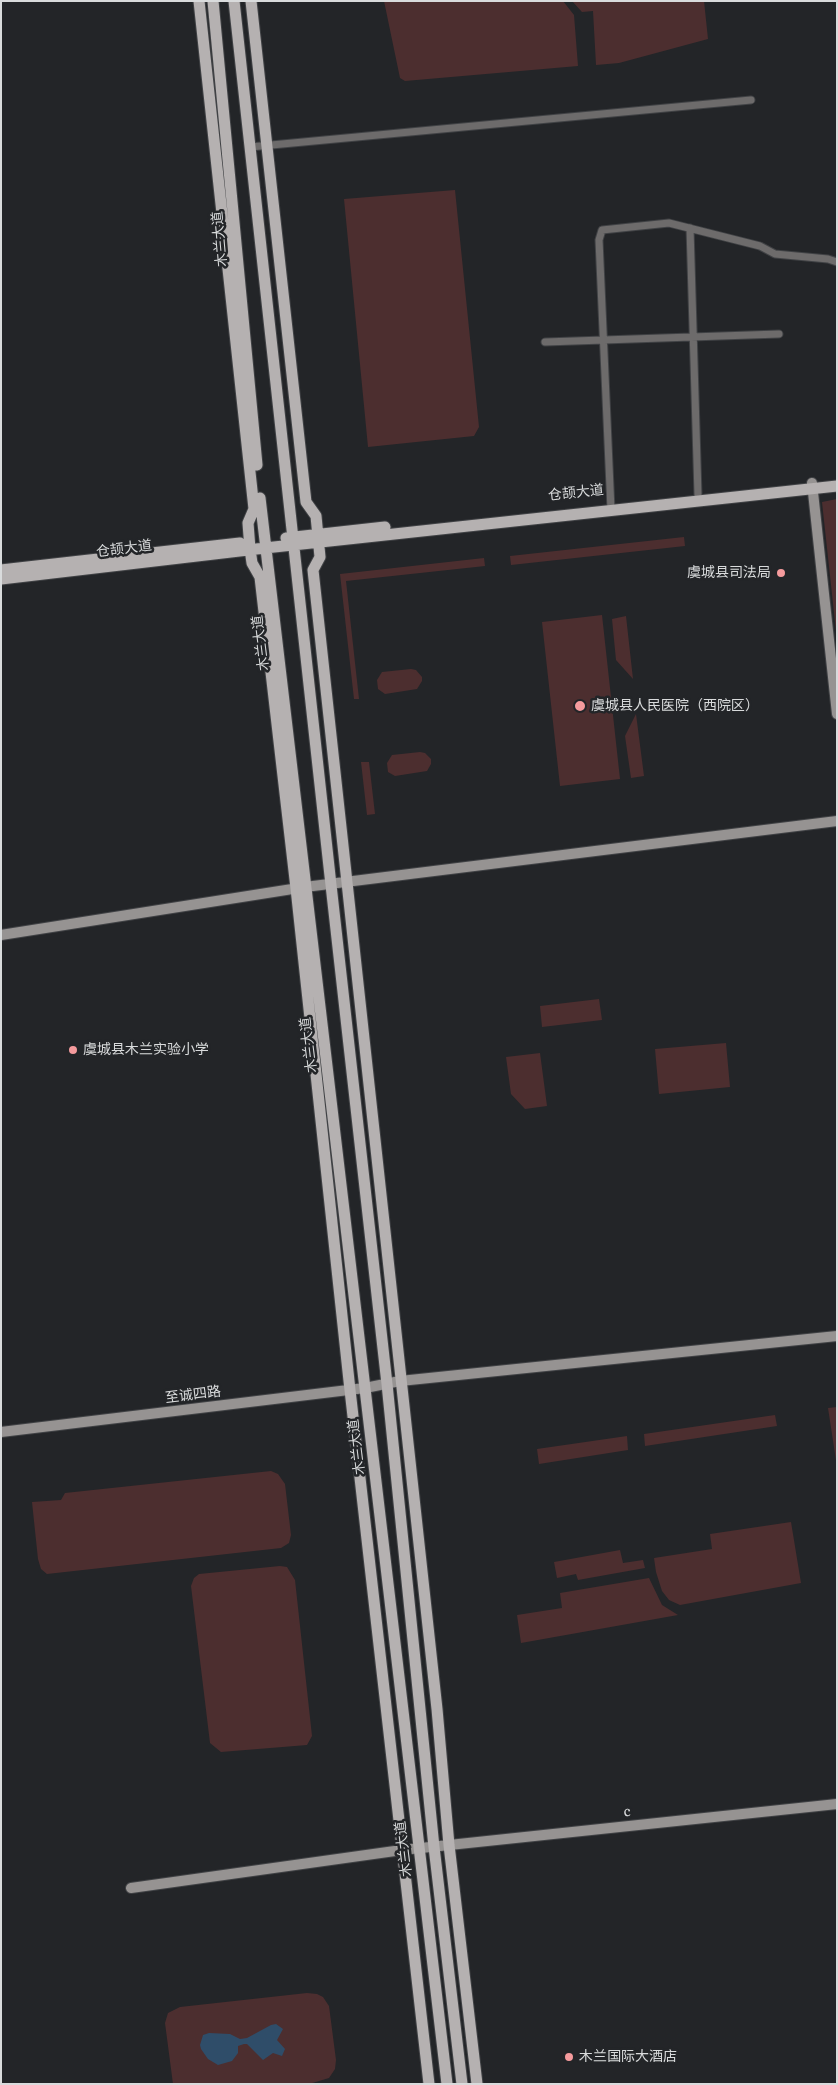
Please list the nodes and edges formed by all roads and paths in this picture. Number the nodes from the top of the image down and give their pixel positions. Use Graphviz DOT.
graph roads {
  1 [pos="199,1"];
  2 [pos="213,1"];
  3 [pos="234,1"];
  4 [pos="250,1"];
  5 [pos="751,100"];
  6 [pos="266,145"];
  7 [pos="250,147"];
  8 [pos="690,228"];
  9 [pos="837,262"];
  10 [pos="779,334"];
  11 [pos="693,337"];
  12 [pos="604,340"];
  13 [pos="545,342"];
  14 [pos="837,481"];
  15 [pos="812,486"];
  16 [pos="837,486"];
  17 [pos="698,495"];
  18 [pos="611,507"];
  19 [pos="318,538"];
  20 [pos="294,541"];
  21 [pos="265,544"];
  22 [pos="250,546"];
  23 [pos="1,570"];
  24 [pos="1,578"];
  25 [pos="837,714"];
  26 [pos="837,821"];
  27 [pos="348,882"];
  28 [pos="331,885"];
  29 [pos="301,888"];
  30 [pos="1,935"];
  31 [pos="837,1336"];
  32 [pos="400,1381"];
  33 [pos="387,1384"];
  34 [pos="365,1388"];
  35 [pos="350,1390"];
  36 [pos="1,1432"];
  37 [pos="837,1804"];
  38 [pos="450,1845"];
  39 [pos="434,1847"];
  40 [pos="419,1848"];
  41 [pos="402,1850"];
  42 [pos="131,1888"];
  43 [pos="429,2084"];
  44 [pos="447,2084"];
  45 [pos="462,2084"];
  46 [pos="477,2084"];
  1 -- 22 [label="main road"];
  2 -- 21 [label="main road, 木兰大道"];
  3 -- 7 [label="main road"];
  4 -- 6 [label="main road"];
  5 -- 6 [label="street"];
  6 -- 7 [label="street"];
  6 -- 19 [label="main road"];
  7 -- 20 [label="main road"];
  8 -- 9 [label="street"];
  8 -- 11 [label="street"];
  8 -- 12 [label="street"];
  10 -- 11 [label="street"];
  11 -- 12 [label="street"];
  11 -- 17 [label="street"];
  12 -- 13 [label="street"];
  12 -- 18 [label="street"];
  14 -- 15 [label="main road, 仓颉大道"];
  15 -- 16 [label="main road, 仓颉大道"];
  15 -- 17 [label="main road, 仓颉大道"];
  15 -- 18 [label="main road, 仓颉大道"];
  15 -- 25 [label="street"];
  17 -- 18 [label="main road, 仓颉大道"];
  18 -- 19 [label="main road, 仓颉大道"];
  19 -- 20 [label="main road, 仓颉大道"];
  19 -- 27 [label="main road"];
  20 -- 21 [label="main road, 仓颉大道"];
  20 -- 28 [label="main road"];
  21 -- 22 [label="main road, 仓颉大道"];
  21 -- 29 [label="main road, 木兰大道"];
  22 -- 23 [label="main road, 仓颉大道"];
  22 -- 24 [label="main road, 仓颉大道"];
  22 -- 29 [label="main road"];
  26 -- 27 [label="street"];
  27 -- 28 [label="street"];
  27 -- 32 [label="main road"];
  28 -- 29 [label="street"];
  28 -- 33 [label="main road"];
  29 -- 30 [label="street"];
  29 -- 34 [label="main road, 木兰大道"];
  29 -- 35 [label="main road"];
  31 -- 32 [label="street, 至诚四路"];
  32 -- 33 [label="street, 至诚四路"];
  32 -- 38 [label="main road"];
  33 -- 34 [label="street, 至诚四路"];
  33 -- 39 [label="main road"];
  34 -- 35 [label="street, 至诚四路"];
  34 -- 40 [label="main road, 木兰大道"];
  35 -- 36 [label="street, 至诚四路"];
  35 -- 41 [label="main road"];
  37 -- 38 [label="street, c"];
  38 -- 39 [label="street, c"];
  38 -- 46 [label="main road"];
  39 -- 40 [label="street, c"];
  39 -- 45 [label="main road"];
  40 -- 41 [label="street, c"];
  40 -- 44 [label="main road, 木兰大道"];
  41 -- 42 [label="street, c"];
  41 -- 43 [label="main road"];
}
